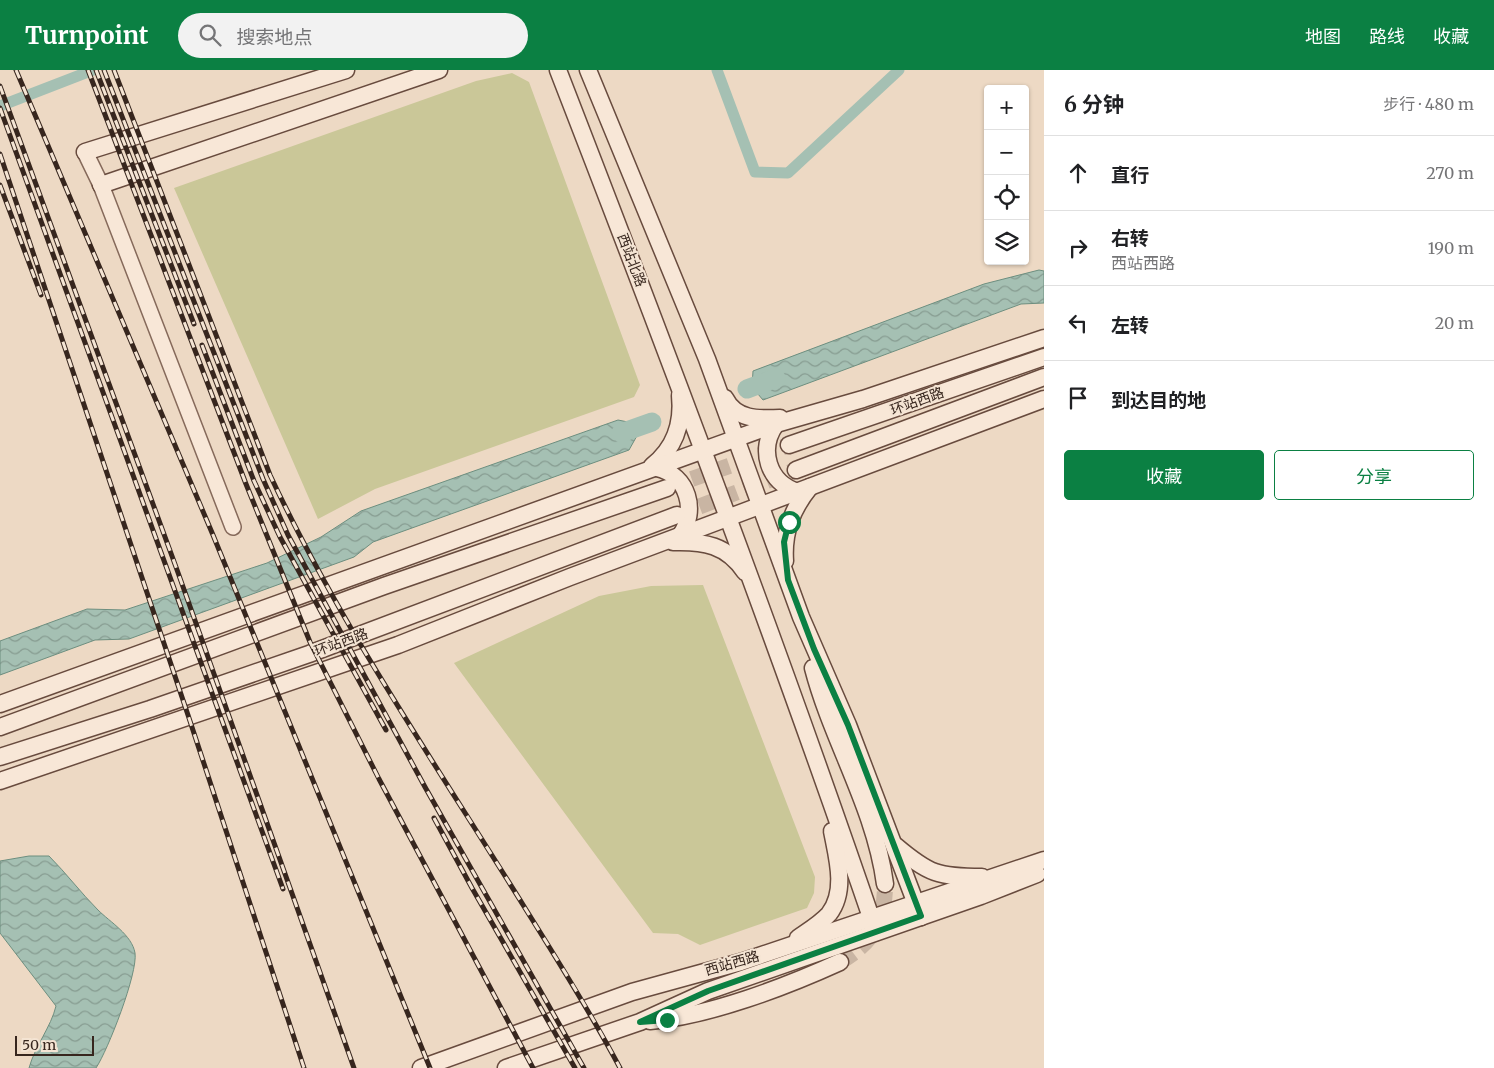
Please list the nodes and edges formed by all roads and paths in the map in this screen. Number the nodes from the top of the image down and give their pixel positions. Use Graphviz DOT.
graph roads {
  1 [pos="346,70"];
  2 [pos="439,70"];
  3 [pos="558,70"];
  4 [pos="588,70"];
  5 [pos="85,152"];
  6 [pos="101,184"];
  7 [pos="1044,338"];
  8 [pos="1044,357"];
  9 [pos="714,377"];
  10 [pos="1044,377"];
  11 [pos="678,378"];
  12 [pos="1044,399"];
  13 [pos="797,420"];
  14 [pos="776,424"];
  15 [pos="736,439"];
  16 [pos="789,445"];
  17 [pos="704,450"];
  18 [pos="651,470"];
  19 [pos="796,470"];
  20 [pos="667,488"];
  21 [pos="804,489"];
  22 [pos="760,506"];
  23 [pos="677,515"];
  24 [pos="729,518"];
  25 [pos="233,527"];
  26 [pos="680,536"];
  27 [pos="661,543"];
  28 [pos="788,580"];
  29 [pos="754,584"];
  30 [pos="802,617"];
  31 [pos="0,704"];
  32 [pos="0,727"];
  33 [pos="0,757"];
  34 [pos="823,780"];
  35 [pos="0,781"];
  36 [pos="894,845"];
  37 [pos="1044,860"];
  38 [pos="1044,871"];
  39 [pos="994,878"];
  40 [pos="885,884"];
  41 [pos="919,910"];
  42 [pos="873,926"];
  43 [pos="788,946"];
  44 [pos="840,962"];
  45 [pos="687,976"];
  46 [pos="692,998"];
  47 [pos="640,1022"];
  48 [pos="421,1068"];
  49 [pos="506,1068"];
  1 -- 5 [label="main road"];
  2 -- 6 [label="main road"];
  3 -- 11 [label="main road, 西站北路"];
  4 -- 9 [label="main road"];
  5 -- 6 [label="street"];
  6 -- 25 [label="street"];
  7 -- 13 [label="main road"];
  8 -- 16 [label="main road, 环站西路"];
  9 -- 13 [label="main road"];
  9 -- 15 [label="main road"];
  10 -- 19 [label="main road, 环站西路"];
  11 -- 17 [label="main road, 西站北路"];
  11 -- 18 [label="main road"];
  12 -- 21 [label="main road"];
  13 -- 14 [label="main road"];
  14 -- 15 [label="main road"];
  14 -- 21 [label="main road"];
  15 -- 17 [label="main road"];
  15 -- 22 [label="main road"];
  17 -- 18 [label="main road"];
  17 -- 24 [label="main road, 西站北路"];
  18 -- 26 [label="main road"];
  18 -- 31 [label="main road"];
  20 -- 32 [label="main road"];
  21 -- 22 [label="main road"];
  21 -- 28 [label="main road"];
  22 -- 24 [label="main road"];
  22 -- 28 [label="main road"];
  23 -- 33 [label="main road, 环站西路"];
  24 -- 26 [label="main road"];
  24 -- 29 [label="main road, 西站北路"];
  26 -- 27 [label="main road"];
  27 -- 29 [label="main road"];
  27 -- 35 [label="main road"];
  28 -- 30 [label="main road"];
  29 -- 34 [label="main road"];
  30 -- 36 [label="main road"];
  30 -- 40 [label="main road"];
  34 -- 42 [label="main road"];
  34 -- 43 [label="main road"];
  36 -- 39 [label="main road"];
  36 -- 41 [label="main road"];
  37 -- 39 [label="main road, 西站西路"];
  38 -- 41 [label="main road, 西站西路"];
  39 -- 41 [label="main road, 西站西路"];
  41 -- 42 [label="main road, 西站西路"];
  42 -- 43 [label="main road, 西站西路"];
  42 -- 46 [label="main road, 西站西路"];
  43 -- 45 [label="main road, 西站西路"];
  44 -- 47 [label="main road"];
  45 -- 46 [label="street"];
  45 -- 48 [label="main road, 西站西路"];
  46 -- 47 [label="main road, 西站西路"];
  47 -- 49 [label="main road, 西站西路"];
}
